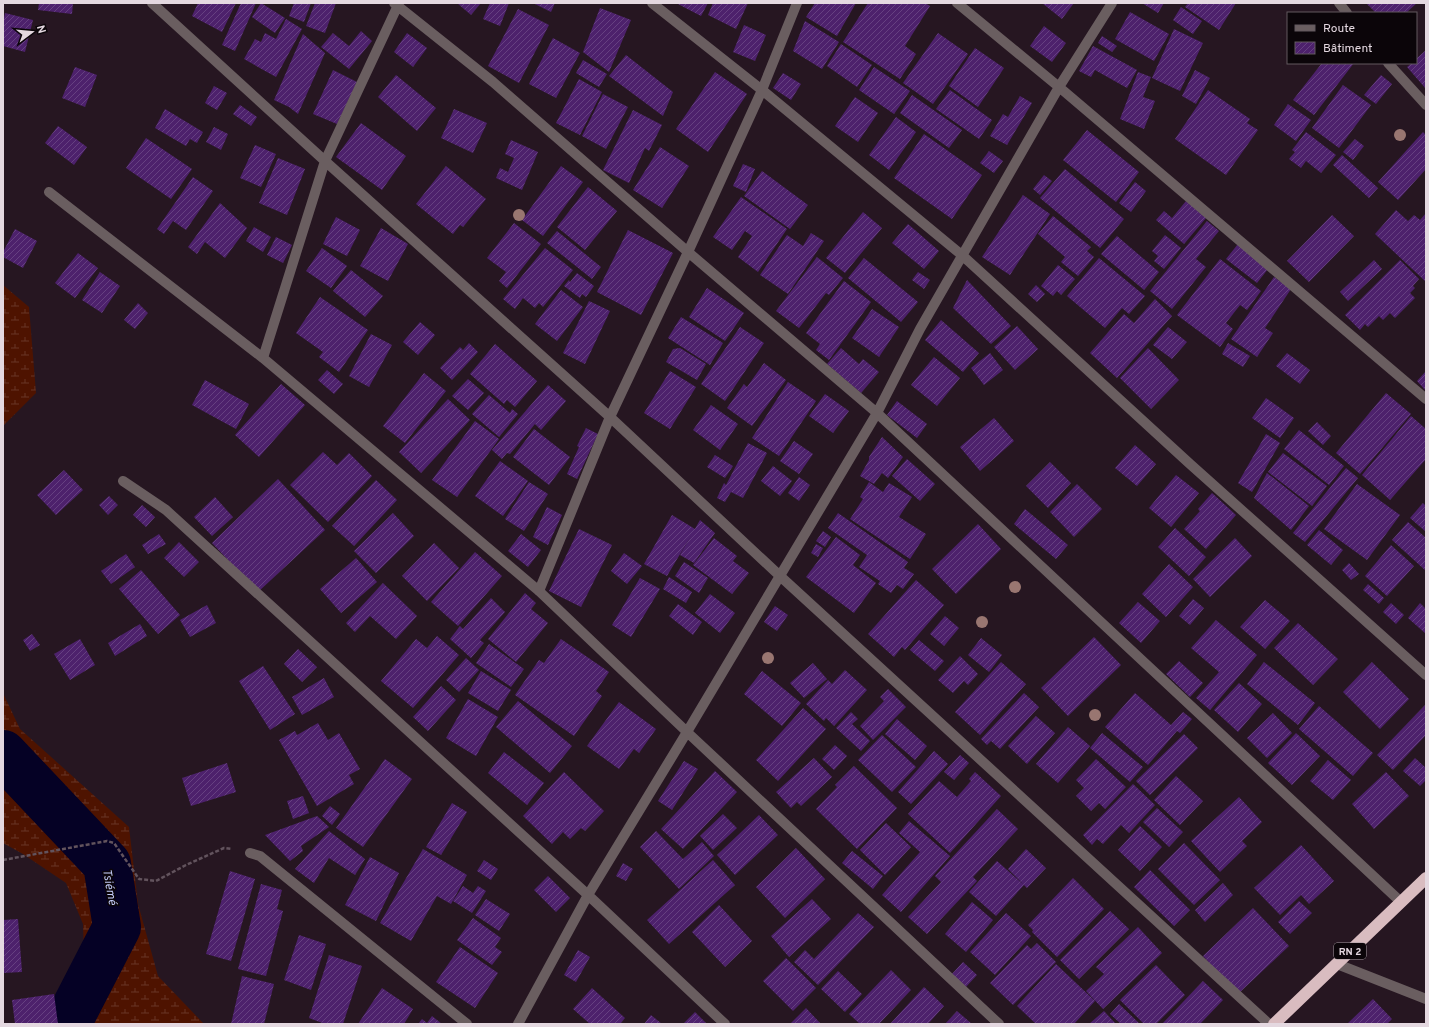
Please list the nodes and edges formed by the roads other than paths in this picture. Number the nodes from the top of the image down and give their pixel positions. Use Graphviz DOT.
graph roads {
  1 [pos="152,3"];
  2 [pos="652,3"];
  3 [pos="796,3"];
  4 [pos="957,3"];
  5 [pos="1112,3"];
  6 [pos="1339,3"];
  7 [pos="397,4"];
  8 [pos="1346,12"];
  9 [pos="1389,64"];
  10 [pos="1059,87"];
  11 [pos="762,90"];
  12 [pos="1426,105"];
  13 [pos="325,161"];
  14 [pos="49,192"];
  15 [pos="688,252"];
  16 [pos="963,256"];
  17 [pos="263,358"];
  18 [pos="1426,399"];
  19 [pos="877,413"];
  20 [pos="610,417"];
  21 [pos="123,481"];
  22 [pos="780,576"];
  23 [pos="539,591"];
  24 [pos="1426,675"];
  25 [pos="687,732"];
  26 [pos="250,853"];
  27 [pos="1426,878"];
  28 [pos="588,895"];
  29 [pos="1401,902"];
  30 [pos="1337,964"];
  31 [pos="1426,999"];
  32 [pos="467,1024"];
  33 [pos="518,1024"];
  34 [pos="724,1024"];
  35 [pos="999,1024"];
  36 [pos="1269,1024"];
  37 [pos="1274,1024"];
  1 -- 13 [label="street"];
  2 -- 11 [label="street"];
  3 -- 11 [label="street"];
  4 -- 10 [label="street"];
  5 -- 10 [label="street"];
  6 -- 8 [label="street"];
  7 -- 13 [label="street"];
  7 -- 15 [label="street"];
  9 -- 12 [label="street"];
  10 -- 16 [label="street"];
  10 -- 18 [label="street"];
  11 -- 15 [label="street"];
  11 -- 16 [label="street"];
  13 -- 17 [label="street"];
  13 -- 20 [label="street"];
  14 -- 17 [label="street"];
  15 -- 19 [label="street"];
  15 -- 20 [label="street"];
  16 -- 19 [label="street"];
  16 -- 24 [label="street"];
  17 -- 23 [label="street"];
  19 -- 22 [label="street"];
  19 -- 29 [label="street"];
  20 -- 22 [label="street"];
  20 -- 23 [label="street"];
  21 -- 28 [label="street"];
  22 -- 25 [label="street"];
  22 -- 36 [label="street"];
  23 -- 25 [label="street"];
  25 -- 28 [label="street"];
  25 -- 35 [label="street"];
  26 -- 32 [label="street"];
  27 -- 29 [label="highway, RN 2"];
  28 -- 33 [label="street"];
  28 -- 34 [label="street"];
  29 -- 30 [label="highway, RN 2"];
  30 -- 31 [label="street"];
  30 -- 37 [label="highway, RN 2"];
}
